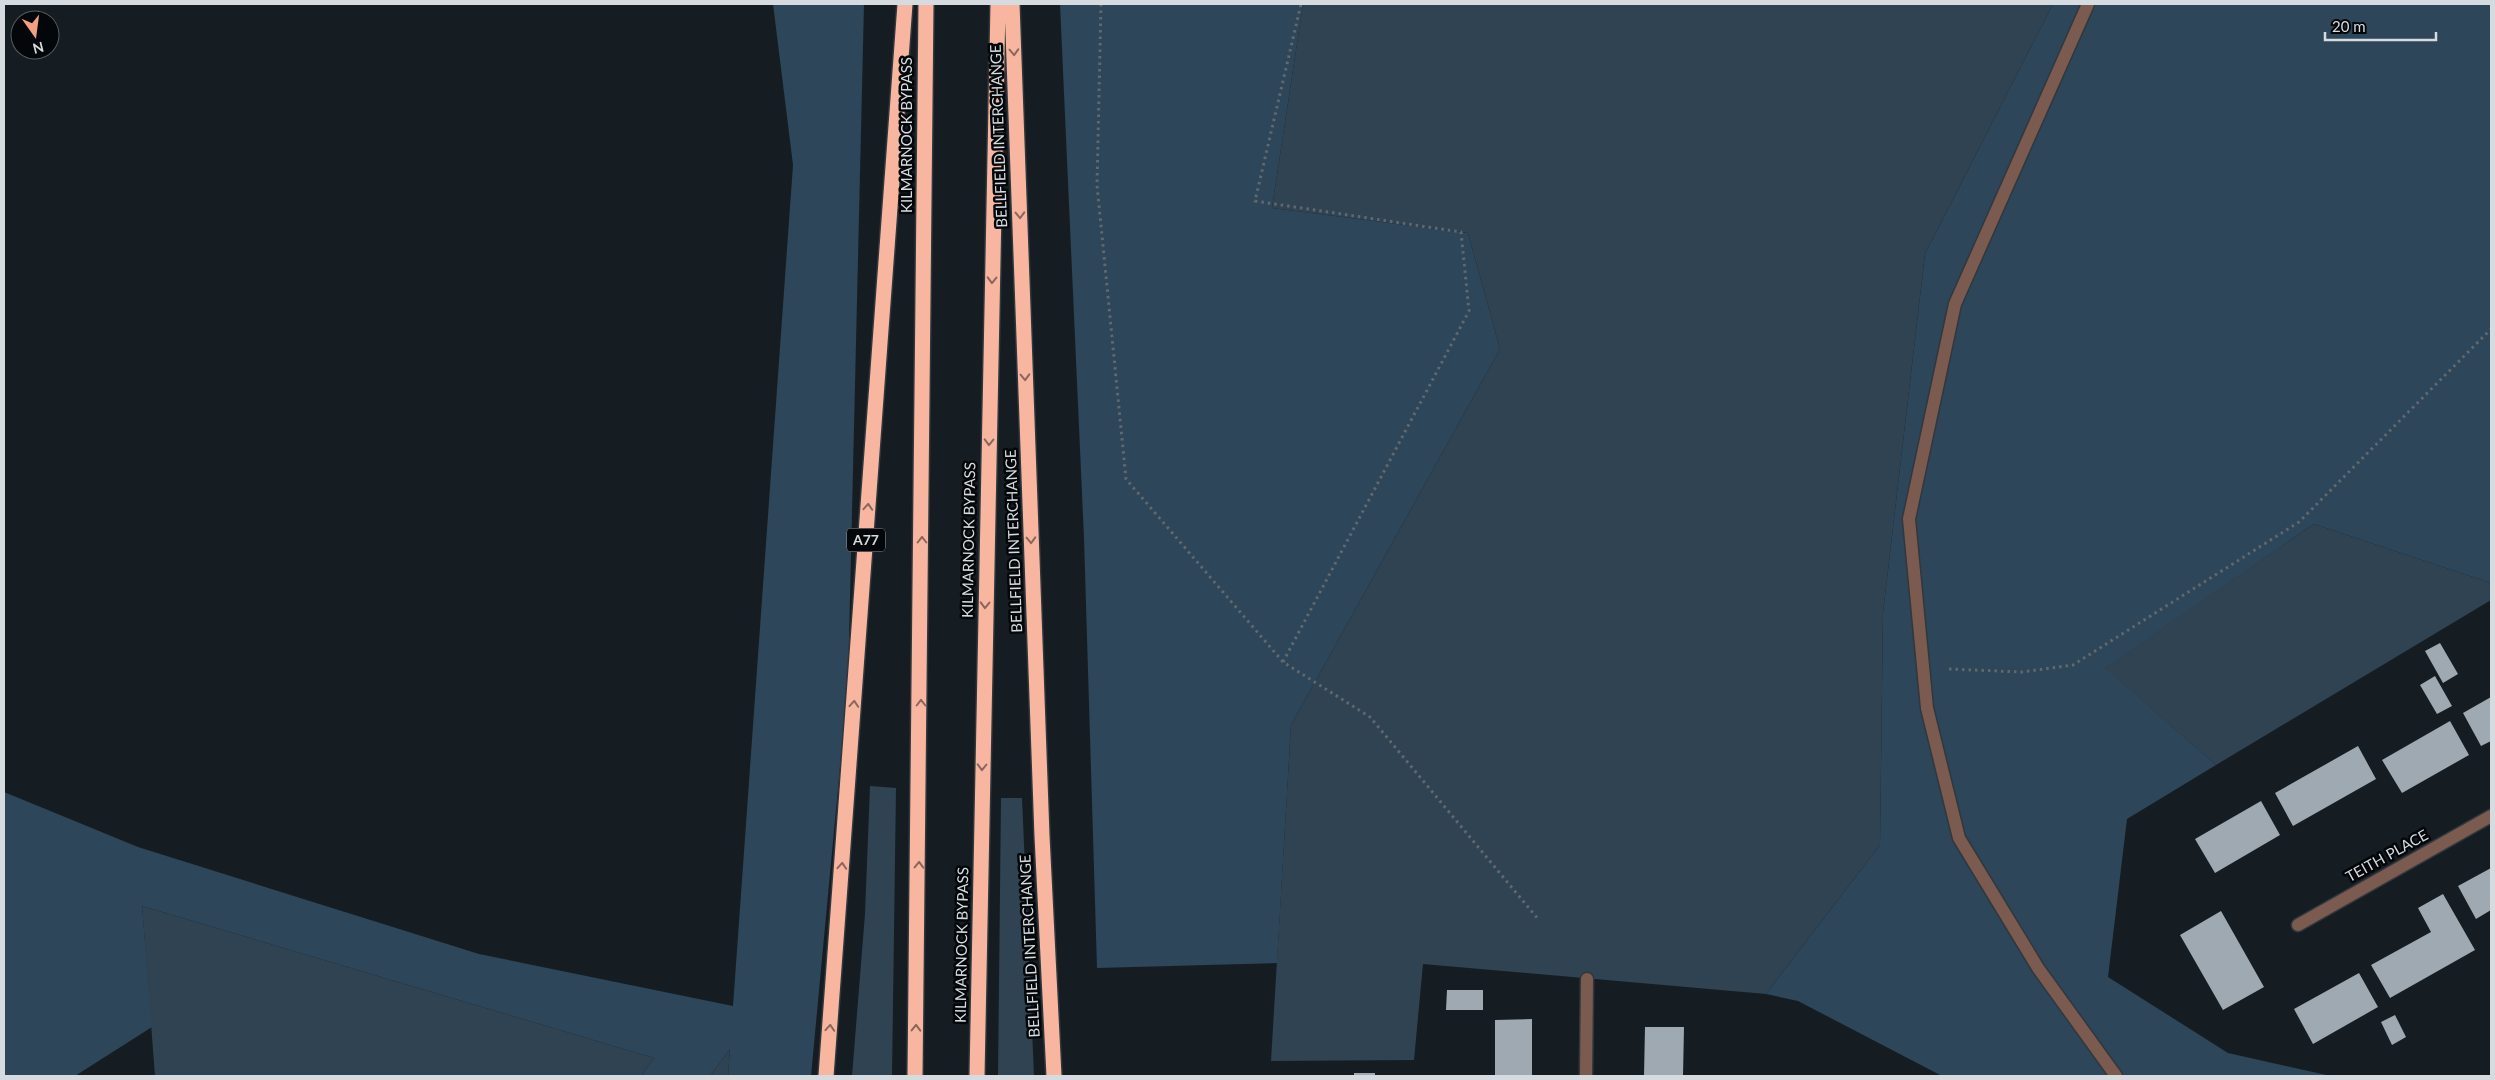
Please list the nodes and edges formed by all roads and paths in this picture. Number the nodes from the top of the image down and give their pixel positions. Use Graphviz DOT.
graph roads {
  1 [pos="906,4"];
  2 [pos="926,4"];
  3 [pos="998,4"];
  4 [pos="1012,4"];
  5 [pos="1100,4"];
  6 [pos="1301,4"];
  7 [pos="2088,4"];
  8 [pos="2491,329"];
  9 [pos="1283,662"];
  10 [pos="1923,668"];
  11 [pos="2491,816"];
  12 [pos="1538,919"];
  13 [pos="2298,925"];
  14 [pos="1587,979"];
  15 [pos="826,1076"];
  16 [pos="916,1076"];
  17 [pos="977,1076"];
  18 [pos="1054,1076"];
  19 [pos="1586,1076"];
  20 [pos="2116,1076"];
  15 -- 1 [label="highway, A77, one-way"];
  16 -- 2 [label="highway, KILMARNOCK BYPASS, one-way"];
  3 -- 17 [label="highway, KILMARNOCK BYPASS, one-way"];
  4 -- 18 [label="highway, BELLFIELD INTERCHANGE, one-way"];
  5 -- 9 [label="path"];
  6 -- 9 [label="path"];
  7 -- 10 [label="street"];
  8 -- 10 [label="path"];
  9 -- 12 [label="path"];
  10 -- 20 [label="street"];
  11 -- 13 [label="street, TEITH PLACE"];
  14 -- 19 [label="street"];
}
